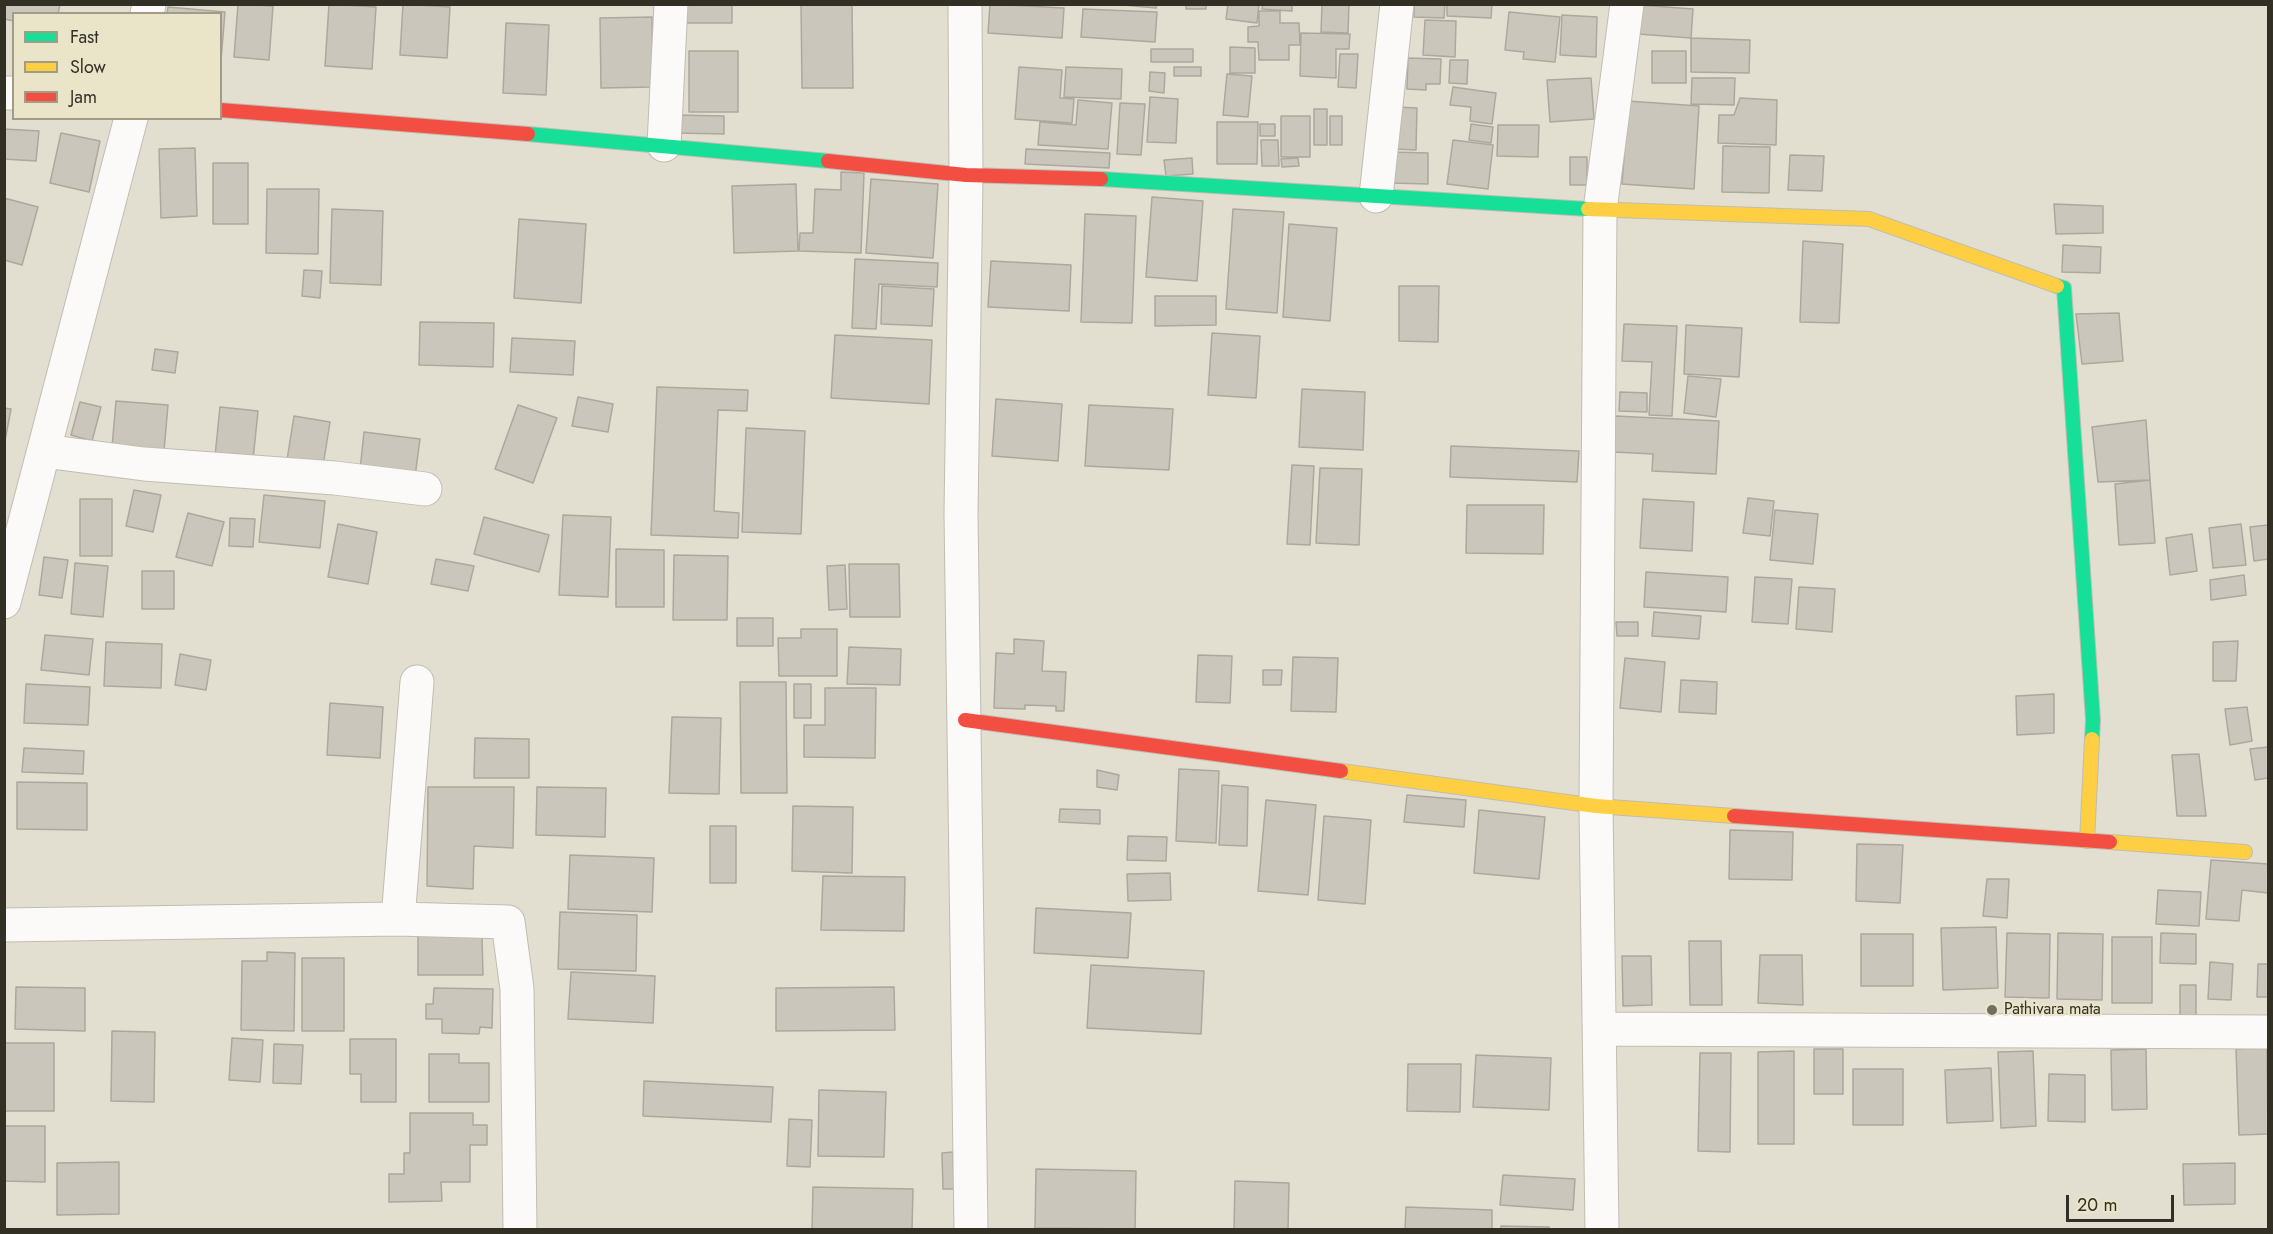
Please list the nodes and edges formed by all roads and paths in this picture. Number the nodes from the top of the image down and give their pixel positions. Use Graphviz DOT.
graph roads {
  1 [pos="671,4"];
  2 [pos="965,4"];
  3 [pos="1397,4"];
  4 [pos="1627,4"];
  5 [pos="222,110"];
  6 [pos="130,120"];
  7 [pos="664,145"];
  8 [pos="966,175"];
  9 [pos="1376,196"];
  10 [pos="1600,210"];
  11 [pos="44,451"];
  12 [pos="425,489"];
  13 [pos="4,602"];
  14 [pos="417,682"];
  15 [pos="965,720"];
  16 [pos="1596,806"];
  17 [pos="2087,841"];
  18 [pos="2245,852"];
  19 [pos="398,919"];
  20 [pos="4,925"];
  21 [pos="1600,1029"];
  22 [pos="2268,1032"];
  23 [pos="520,1230"];
  24 [pos="971,1230"];
  25 [pos="1602,1230"];
  1 -- 7 [label="street"];
  2 -- 8 [label="street"];
  3 -- 9 [label="street"];
  4 -- 10 [label="street"];
  5 -- 7 [label="street"];
  6 -- 11 [label="street"];
  7 -- 8 [label="street"];
  8 -- 9 [label="street"];
  8 -- 15 [label="street"];
  9 -- 10 [label="street"];
  10 -- 16 [label="street"];
  10 -- 17 [label="street"];
  11 -- 12 [label="street"];
  11 -- 13 [label="street"];
  14 -- 19 [label="street"];
  15 -- 16 [label="street"];
  15 -- 24 [label="street"];
  16 -- 17 [label="street"];
  16 -- 21 [label="street"];
  17 -- 18 [label="street"];
  19 -- 20 [label="street"];
  19 -- 23 [label="street"];
  21 -- 22 [label="street"];
  21 -- 25 [label="street"];
}
